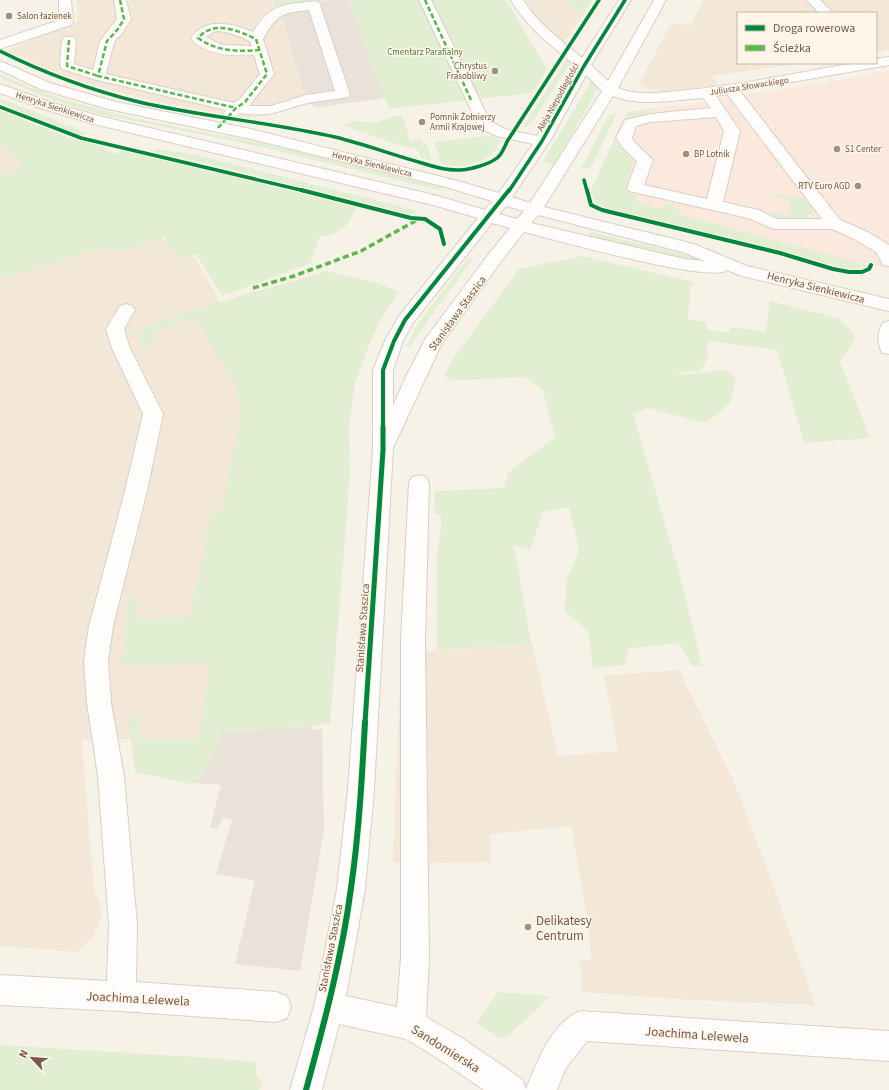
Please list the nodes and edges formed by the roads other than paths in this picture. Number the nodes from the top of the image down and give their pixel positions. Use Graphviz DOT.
graph roads {
  1 [pos="65,0"];
  2 [pos="120,0"];
  3 [pos="425,0"];
  4 [pos="517,0"];
  5 [pos="625,0"];
  6 [pos="660,0"];
  7 [pos="813,0"];
  8 [pos="825,12"];
  9 [pos="69,40"];
  10 [pos="0,45"];
  11 [pos="871,64"];
  12 [pos="0,65"];
  13 [pos="584,66"];
  14 [pos="98,76"];
  15 [pos="0,88"];
  16 [pos="731,89"];
  17 [pos="610,90"];
  18 [pos="707,92"];
  19 [pos="236,108"];
  20 [pos="721,112"];
  21 [pos="218,128"];
  22 [pos="542,141"];
  23 [pos="502,200"];
  24 [pos="714,205"];
  25 [pos="534,209"];
  26 [pos="488,216"];
  27 [pos="834,224"];
  28 [pos="521,226"];
  29 [pos="889,261"];
  30 [pos="742,270"];
  31 [pos="889,305"];
  32 [pos="126,310"];
  33 [pos="889,327"];
  34 [pos="889,348"];
  35 [pos="383,450"];
  36 [pos="419,482"];
  37 [pos="0,990"];
  38 [pos="121,996"];
  39 [pos="276,1006"];
  40 [pos="329,1007"];
  41 [pos="411,1025"];
  42 [pos="889,1046"];
  43 [pos="306,1090"];
  44 [pos="511,1090"];
  45 [pos="541,1090"];
  1 -- 10 [label="street"];
  2 -- 14 [label="street"];
  3 -- 22 [label="street"];
  4 -- 13 [label="street"];
  5 -- 13 [label="street, Aleja Niepodległości"];
  6 -- 17 [label="street"];
  7 -- 8 [label="street"];
  9 -- 14 [label="street"];
  11 -- 16 [label="street, Juliusza Słowackiego"];
  12 -- 21 [label="street, Henryka Sienkiewicza"];
  13 -- 17 [label="street"];
  13 -- 22 [label="street, Aleja Niepodległości"];
  14 -- 19 [label="street"];
  15 -- 26 [label="street, Henryka Sienkiewicza"];
  16 -- 18 [label="street, Juliusza Słowackiego"];
  16 -- 27 [label="street"];
  17 -- 18 [label="street, Juliusza Słowackiego"];
  17 -- 25 [label="street"];
  18 -- 20 [label="street"];
  19 -- 19 [label="street"];
  19 -- 21 [label="street"];
  20 -- 24 [label="street"];
  20 -- 24 [label="street"];
  21 -- 23 [label="street, Henryka Sienkiewicza"];
  22 -- 23 [label="street, Aleja Niepodległości"];
  23 -- 25 [label="street, Henryka Sienkiewicza"];
  23 -- 26 [label="street, Stanisława Staszica"];
  24 -- 27 [label="street"];
  25 -- 28 [label="street"];
  25 -- 30 [label="street, Henryka Sienkiewicza"];
  26 -- 28 [label="street, Henryka Sienkiewicza"];
  26 -- 35 [label="street, Stanisława Staszica"];
  27 -- 29 [label="street"];
  28 -- 30 [label="street, Henryka Sienkiewicza"];
  28 -- 35 [label="street, Stanisława Staszica"];
  30 -- 31 [label="street, Henryka Sienkiewicza"];
  32 -- 38 [label="street"];
  33 -- 34 [label="street"];
  35 -- 40 [label="street, Stanisława Staszica"];
  36 -- 41 [label="street"];
  37 -- 38 [label="street, Joachima Lelewela"];
  38 -- 39 [label="street, Joachima Lelewela"];
  40 -- 41 [label="street, Sandomierska"];
  40 -- 43 [label="street, Stanisława Staszica"];
  41 -- 44 [label="street, Sandomierska"];
  42 -- 45 [label="street, Joachima Lelewela"];
}
